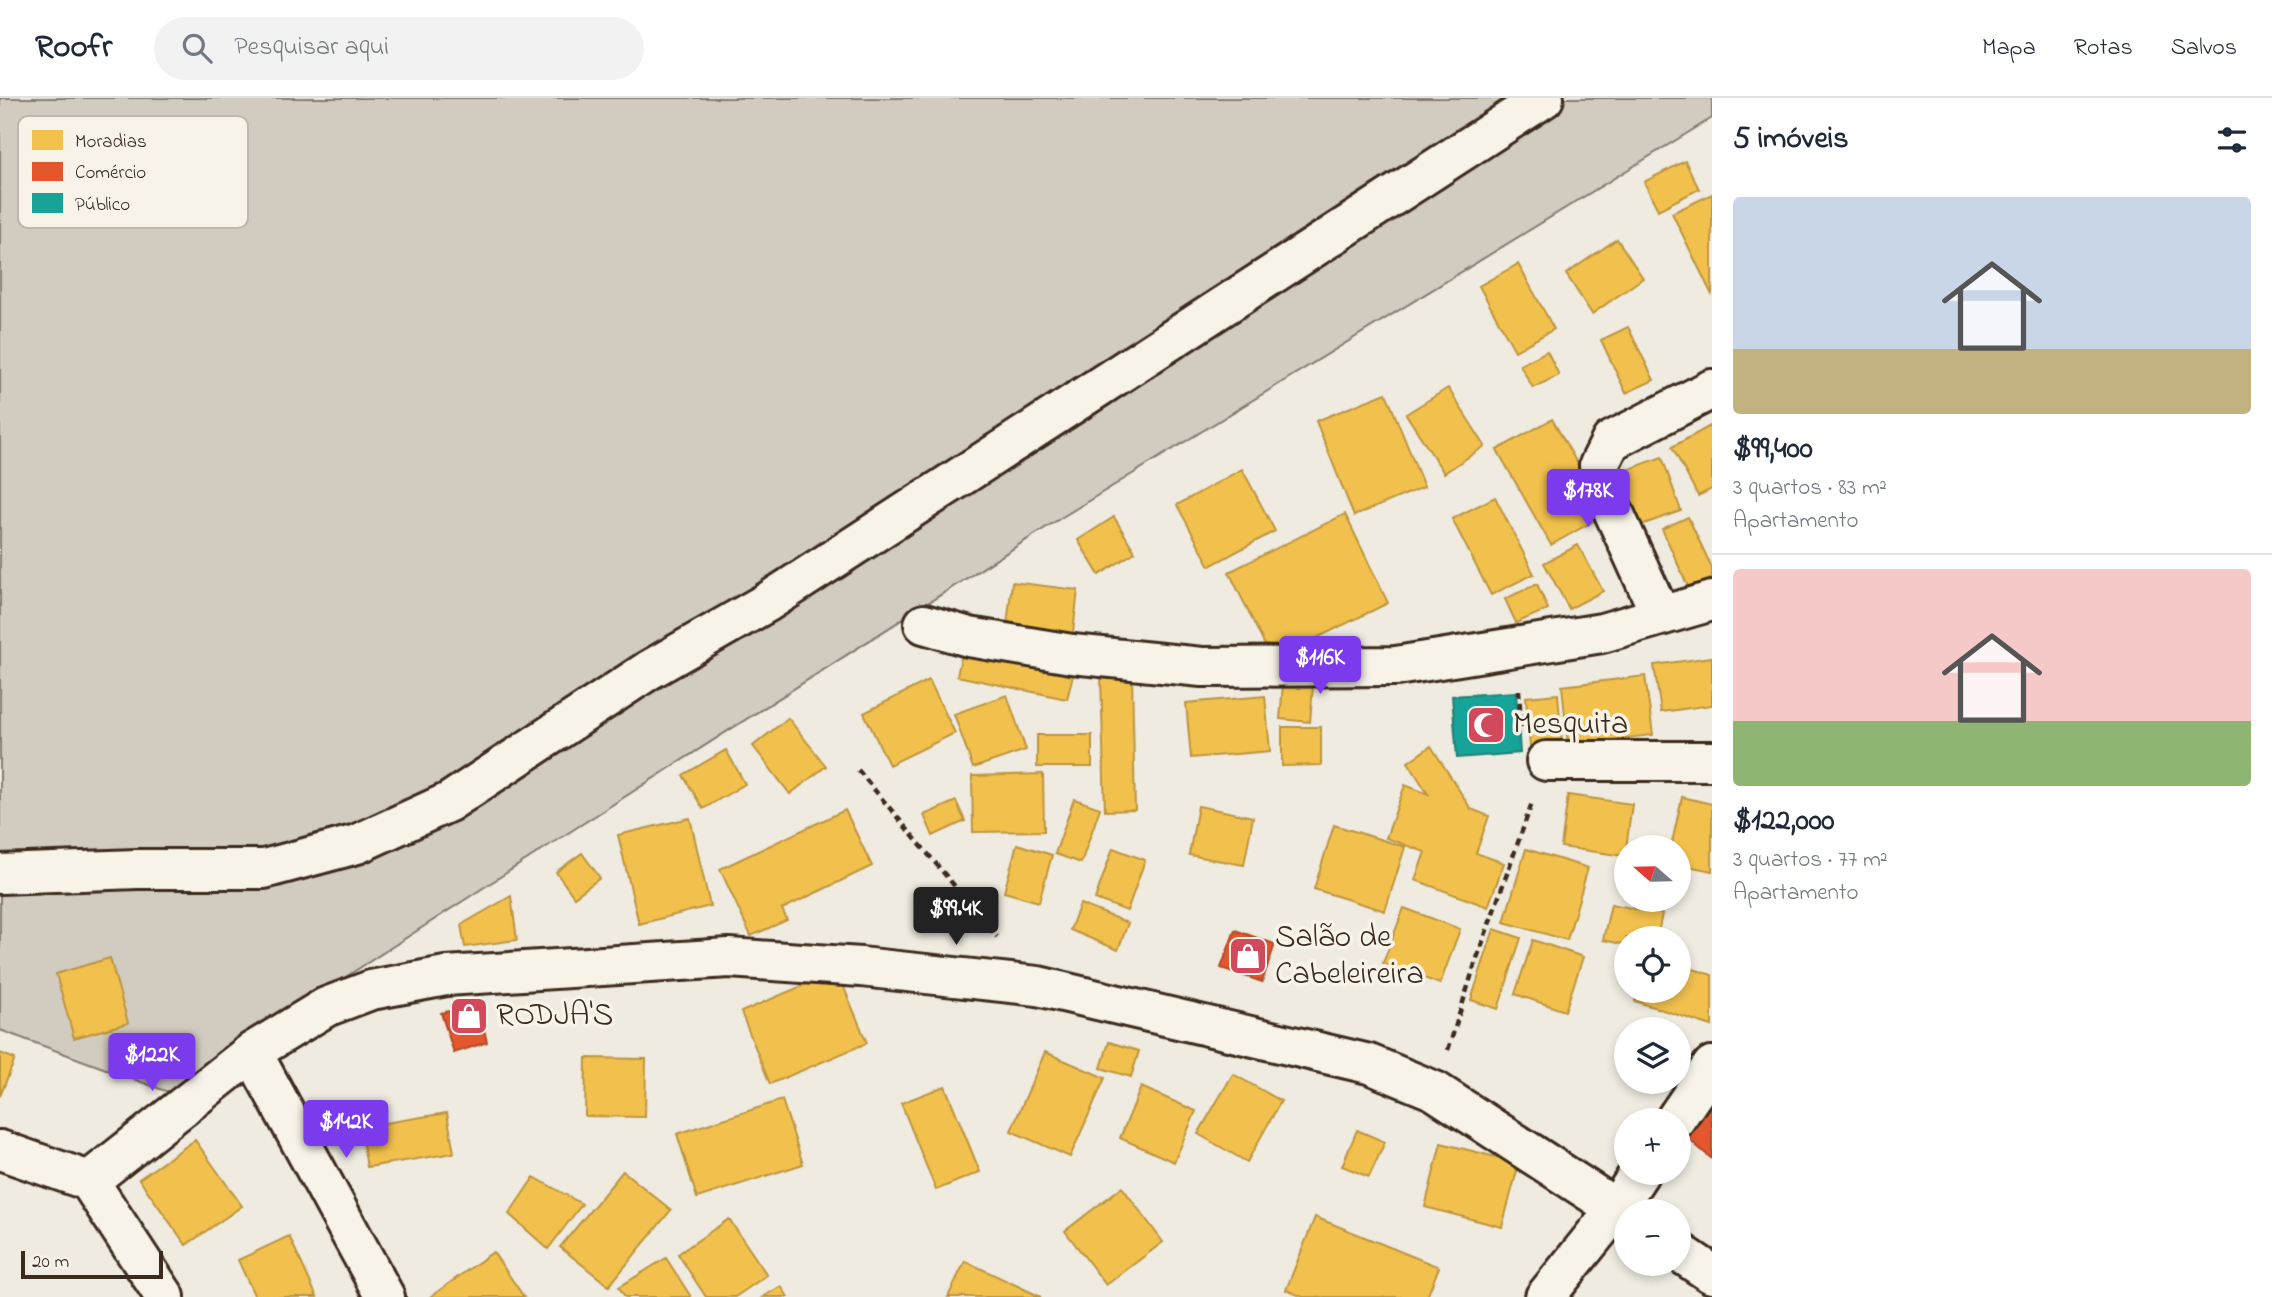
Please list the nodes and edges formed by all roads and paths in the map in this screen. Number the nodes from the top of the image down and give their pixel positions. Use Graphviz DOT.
graph roads {
  1 [pos="1544,98"];
  2 [pos="1712,389"];
  3 [pos="1712,601"];
  4 [pos="1661,616"];
  5 [pos="923,624"];
  6 [pos="1516,648"];
  7 [pos="1546,761"];
  8 [pos="1712,761"];
  9 [pos="858,770"];
  10 [pos="0,874"];
  11 [pos="1038,986"];
  12 [pos="251,1052"];
  13 [pos="1712,1066"];
  14 [pos="1435,1091"];
  15 [pos="1683,1108"];
  16 [pos="0,1150"];
  17 [pos="89,1181"];
  18 [pos="1614,1207"];
  19 [pos="1614,1220"];
  20 [pos="1691,1260"];
  21 [pos="1712,1274"];
  22 [pos="165,1297"];
  23 [pos="385,1297"];
  24 [pos="1545,1297"];
  1 -- 10 [label="street"];
  2 -- 4 [label="street"];
  3 -- 4 [label="street"];
  4 -- 6 [label="street"];
  5 -- 6 [label="street"];
  6 -- 7 [label="path"];
  7 -- 8 [label="street"];
  7 -- 14 [label="path"];
  9 -- 11 [label="path"];
  11 -- 12 [label="street"];
  11 -- 14 [label="street"];
  12 -- 17 [label="street"];
  12 -- 23 [label="street"];
  13 -- 15 [label="street"];
  14 -- 18 [label="street"];
  16 -- 17 [label="street"];
  17 -- 22 [label="street"];
  19 -- 24 [label="street"];
  20 -- 21 [label="street"];
}
